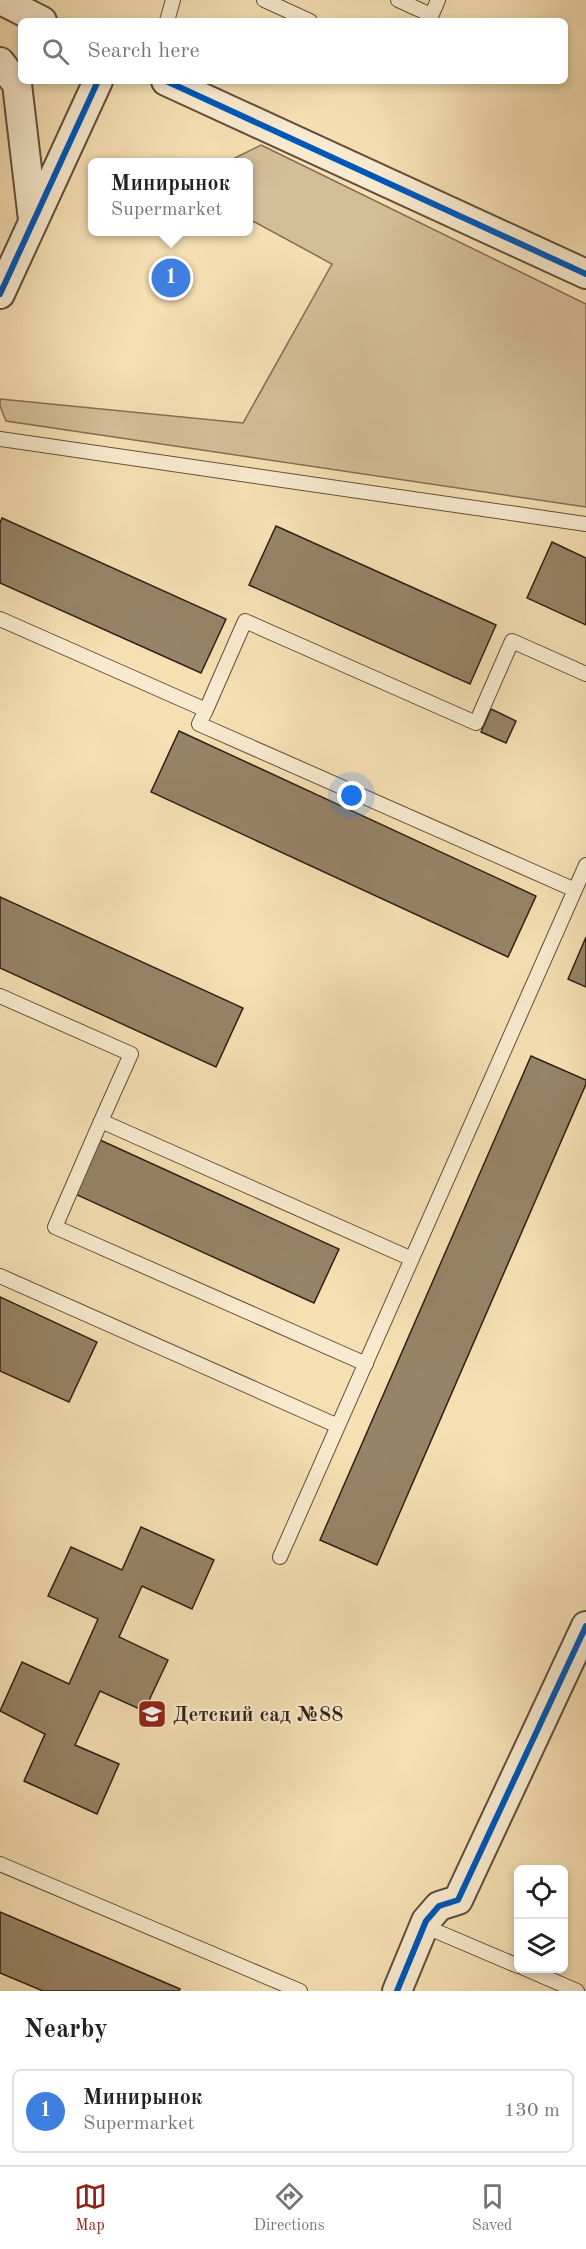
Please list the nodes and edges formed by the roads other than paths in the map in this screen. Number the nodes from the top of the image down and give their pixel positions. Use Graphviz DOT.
graph roads {
  1 [pos="1,0"];
  2 [pos="173,0"];
  3 [pos="264,0"];
  4 [pos="398,0"];
  5 [pos="438,0"];
  6 [pos="36,18"];
  7 [pos="168,18"];
  8 [pos="303,18"];
  9 [pos="430,18"];
  10 [pos="0,62"];
  11 [pos="97,84"];
  12 [pos="173,84"];
  13 [pos="34,221"];
  14 [pos="585,270"];
  15 [pos="0,294"];
  16 [pos="0,439"];
  17 [pos="586,524"];
  18 [pos="0,619"];
  19 [pos="586,674"];
  20 [pos="206,710"];
  21 [pos="586,865"];
  22 [pos="575,890"];
  23 [pos="0,996"];
  24 [pos="101,1121"];
  25 [pos="412,1258"];
  26 [pos="0,1276"];
  27 [pos="366,1364"];
  28 [pos="338,1426"];
  29 [pos="280,1557"];
  30 [pos="586,1626"];
  31 [pos="0,1864"];
  32 [pos="424,1926"];
  33 [pos="514,1964"];
  34 [pos="536,1973"];
  35 [pos="300,1991"];
  36 [pos="397,1991"];
  37 [pos="577,1991"];
  1 -- 6 [label="street"];
  2 -- 7 [label="lane"];
  3 -- 8 [label="lane"];
  4 -- 9 [label="lane"];
  5 -- 9 [label="lane"];
  10 -- 13 [label="street"];
  11 -- 13 [label="street"];
  12 -- 14 [label="street"];
  13 -- 15 [label="street"];
  16 -- 17 [label="lane"];
  18 -- 20 [label="lane"];
  19 -- 20 [label="lane"];
  20 -- 22 [label="lane"];
  21 -- 22 [label="lane"];
  22 -- 25 [label="lane"];
  23 -- 24 [label="lane"];
  24 -- 25 [label="lane"];
  24 -- 27 [label="lane"];
  25 -- 27 [label="lane"];
  26 -- 28 [label="lane"];
  27 -- 28 [label="lane"];
  28 -- 29 [label="lane"];
  30 -- 32 [label="street"];
  31 -- 35 [label="lane"];
  32 -- 33 [label="lane"];
  32 -- 36 [label="street"];
  34 -- 37 [label="lane"];
}
